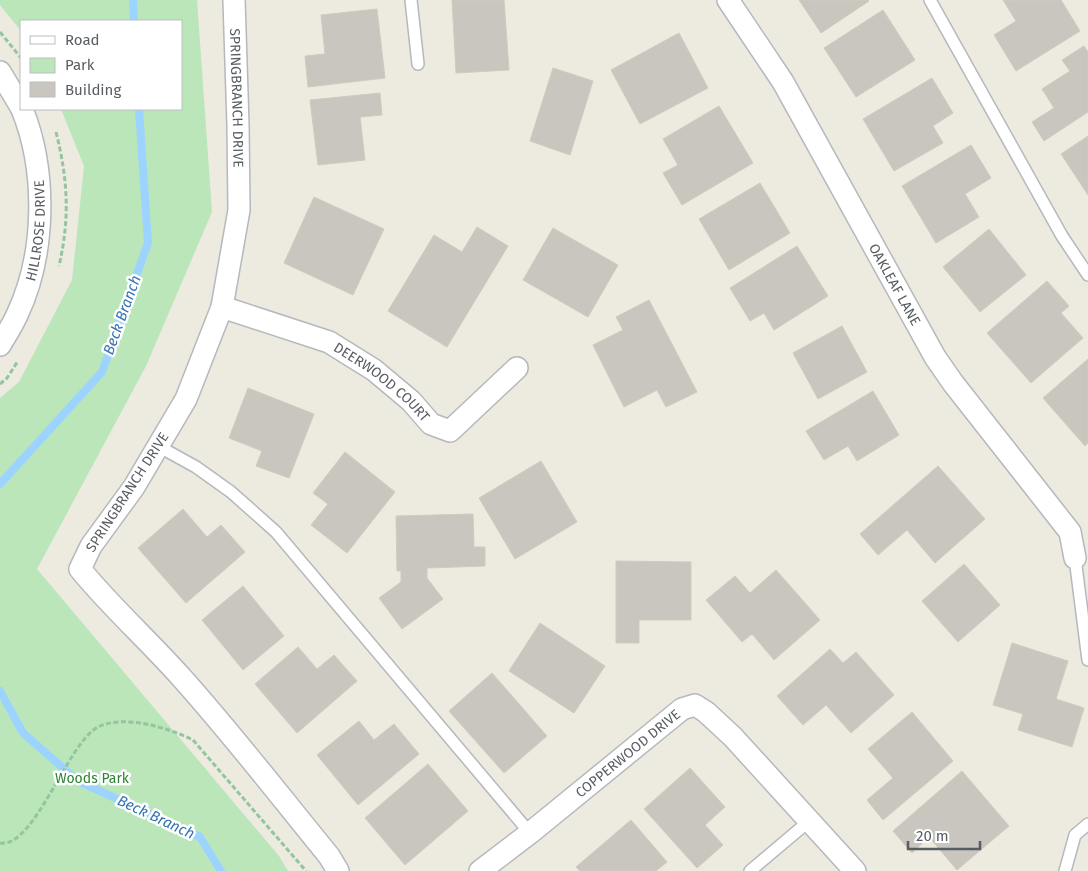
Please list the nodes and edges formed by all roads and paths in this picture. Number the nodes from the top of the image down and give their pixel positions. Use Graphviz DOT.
graph roads {
  1 [pos="234,0"];
  2 [pos="411,0"];
  3 [pos="728,0"];
  4 [pos="930,0"];
  5 [pos="0,32"];
  6 [pos="20,57"];
  7 [pos="418,64"];
  8 [pos="0,72"];
  9 [pos="20,105"];
  10 [pos="23,110"];
  11 [pos="1088,275"];
  12 [pos="222,307"];
  13 [pos="0,345"];
  14 [pos="517,368"];
  15 [pos="158,446"];
  16 [pos="1075,558"];
  17 [pos="1088,660"];
  18 [pos="808,822"];
  19 [pos="1088,824"];
  20 [pos="530,834"];
  21 [pos="0,843"];
  22 [pos="306,871"];
  23 [pos="338,871"];
  24 [pos="480,871"];
  25 [pos="750,871"];
  26 [pos="855,871"];
  27 [pos="1064,871"];
  1 -- 12 [label="street, SPRINGBRANCH DRIVE"];
  2 -- 7 [label="lane"];
  3 -- 16 [label="street, OAKLEAF LANE"];
  4 -- 11 [label="lane"];
  5 -- 6 [label="path"];
  8 -- 9 [label="street, HILLROSE DRIVE"];
  10 -- 13 [label="street, HILLROSE DRIVE"];
  12 -- 14 [label="street, DEERWOOD COURT"];
  12 -- 15 [label="street, SPRINGBRANCH DRIVE"];
  15 -- 20 [label="lane"];
  15 -- 23 [label="street, SPRINGBRANCH DRIVE"];
  16 -- 17 [label="lane"];
  18 -- 20 [label="street, COPPERWOOD DRIVE"];
  18 -- 25 [label="lane"];
  18 -- 26 [label="street"];
  19 -- 27 [label="lane"];
  20 -- 24 [label="street, COPPERWOOD DRIVE"];
  21 -- 22 [label="path"];
}
